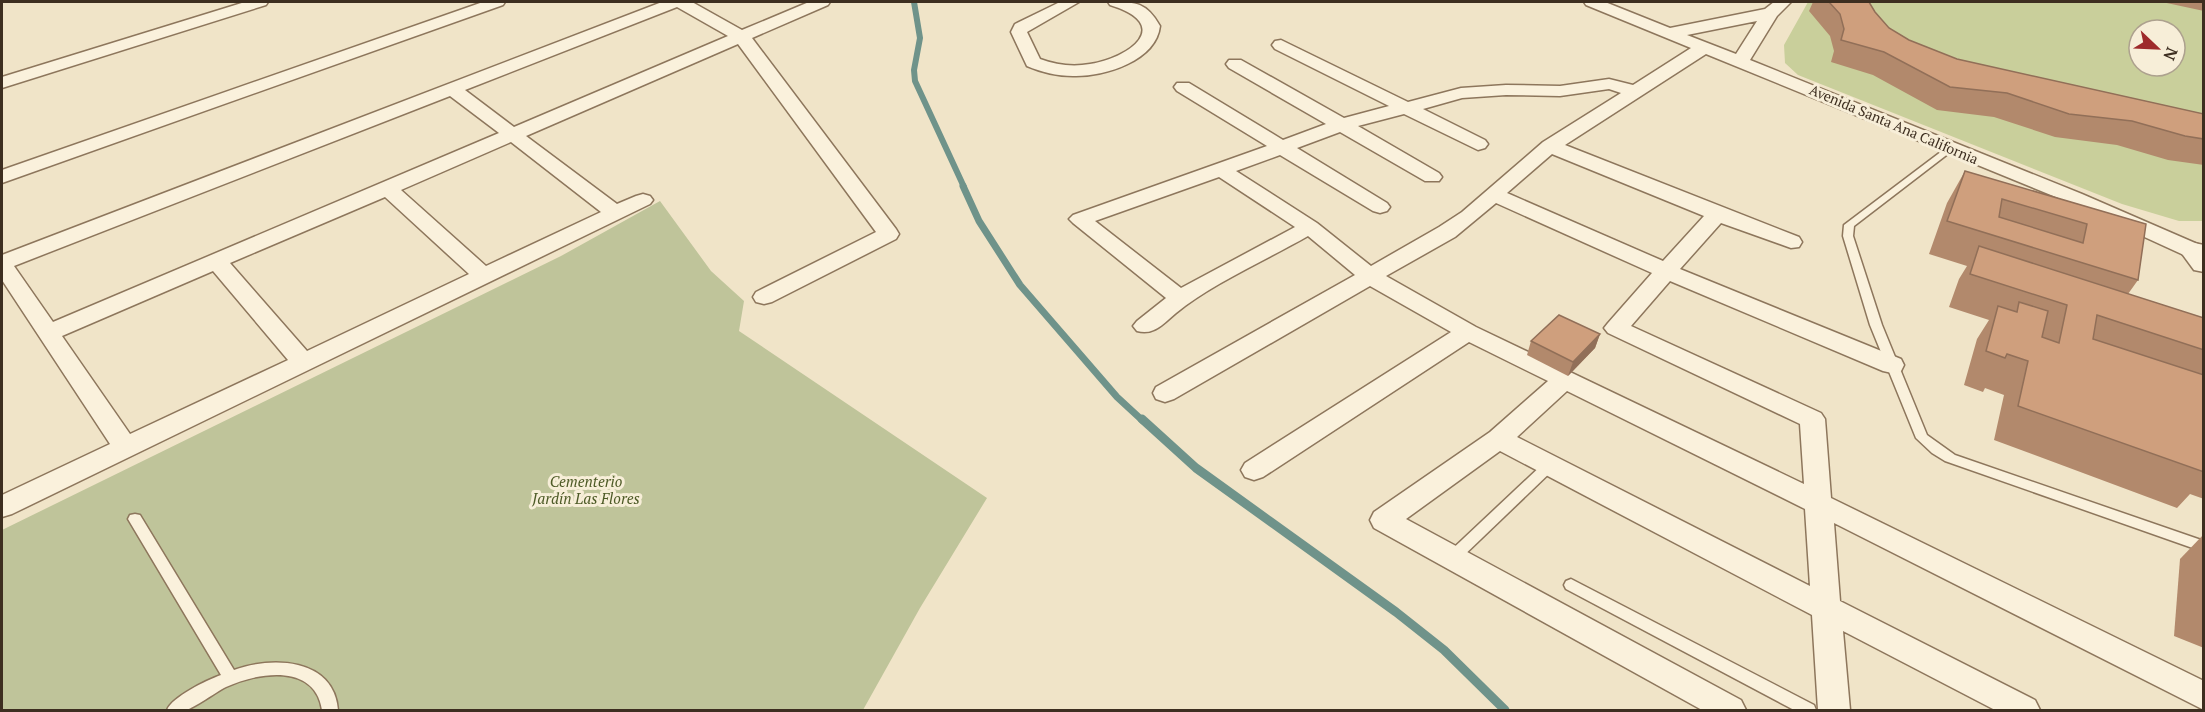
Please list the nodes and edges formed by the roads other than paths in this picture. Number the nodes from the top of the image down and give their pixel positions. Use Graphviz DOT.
graph roads {
  1 [pos="260,2"];
  2 [pos="497,2"];
  3 [pos="675,2"];
  4 [pos="681,2"];
  5 [pos="822,2"];
  6 [pos="1071,2"];
  7 [pos="1116,2"];
  8 [pos="1592,2"];
  9 [pos="1777,7"];
  10 [pos="1670,33"];
  11 [pos="741,36"];
  12 [pos="1281,45"];
  13 [pos="1706,47"];
  14 [pos="1741,61"];
  15 [pos="1235,64"];
  16 [pos="2,83"];
  17 [pos="1184,87"];
  18 [pos="453,88"];
  19 [pos="1635,91"];
  20 [pos="1406,108"];
  21 [pos="1341,125"];
  22 [pos="512,134"];
  23 [pos="1478,144"];
  24 [pos="1550,146"];
  25 [pos="1284,147"];
  26 [pos="1950,148"];
  27 [pos="1221,171"];
  28 [pos="2,177"];
  29 [pos="1432,177"];
  30 [pos="387,188"];
  31 [pos="1494,195"];
  32 [pos="643,200"];
  33 [pos="1380,207"];
  34 [pos="615,213"];
  35 [pos="1716,214"];
  36 [pos="1310,227"];
  37 [pos="1791,242"];
  38 [pos="2201,254"];
  39 [pos="216,261"];
  40 [pos="2,263"];
  41 [pos="1666,271"];
  42 [pos="484,276"];
  43 [pos="1371,277"];
  44 [pos="764,297"];
  45 [pos="1180,298"];
  46 [pos="1144,326"];
  47 [pos="1468,332"];
  48 [pos="48,333"];
  49 [pos="303,362"];
  50 [pos="1892,366"];
  51 [pos="1564,380"];
  52 [pos="1165,393"];
  53 [pos="1499,439"];
  54 [pos="126,447"];
  55 [pos="1550,465"];
  56 [pos="1254,470"];
  57 [pos="1820,504"];
  58 [pos="2,507"];
  59 [pos="135,519"];
  60 [pos="2204,547"];
  61 [pos="1452,558"];
  62 [pos="1571,585"];
  63 [pos="1827,609"];
  64 [pos="231,678"];
  65 [pos="2204,697"];
  66 [pos="175,711"];
  67 [pos="330,711"];
  68 [pos="1730,711"];
  69 [pos="1808,711"];
  70 [pos="1834,711"];
  71 [pos="2024,711"];
  1 -- 16 [label="street"];
  2 -- 28 [label="street"];
  3 -- 18 [label="street"];
  4 -- 11 [label="street"];
  5 -- 11 [label="street"];
  6 -- 7 [label="street"];
  8 -- 10 [label="street, Avenida Santa Ana California"];
  9 -- 10 [label="street"];
  9 -- 14 [label="street"];
  10 -- 13 [label="street, Avenida Santa Ana California"];
  11 -- 22 [label="street"];
  11 -- 44 [label="street"];
  12 -- 20 [label="street"];
  13 -- 14 [label="street, Avenida Santa Ana California"];
  13 -- 19 [label="street"];
  14 -- 26 [label="street, Avenida Santa Ana California"];
  15 -- 21 [label="street"];
  17 -- 25 [label="street"];
  18 -- 22 [label="street"];
  18 -- 40 [label="street"];
  19 -- 20 [label="street"];
  19 -- 24 [label="street"];
  20 -- 21 [label="street"];
  20 -- 23 [label="street"];
  21 -- 25 [label="street"];
  21 -- 29 [label="street"];
  22 -- 30 [label="street"];
  22 -- 34 [label="street"];
  24 -- 31 [label="street"];
  24 -- 35 [label="street"];
  25 -- 27 [label="street"];
  25 -- 33 [label="street"];
  26 -- 38 [label="street, Avenida Santa Ana California"];
  26 -- 50 [label="lane"];
  27 -- 36 [label="street"];
  27 -- 45 [label="street"];
  30 -- 39 [label="street"];
  30 -- 42 [label="street"];
  31 -- 41 [label="street"];
  31 -- 43 [label="street"];
  32 -- 34 [label="street"];
  34 -- 42 [label="street"];
  35 -- 37 [label="street"];
  35 -- 41 [label="street"];
  36 -- 43 [label="street"];
  36 -- 45 [label="street"];
  39 -- 48 [label="street"];
  39 -- 49 [label="street"];
  40 -- 48 [label="street"];
  41 -- 50 [label="street"];
  41 -- 57 [label="street"];
  42 -- 49 [label="street"];
  43 -- 47 [label="street"];
  43 -- 52 [label="street"];
  45 -- 46 [label="street"];
  47 -- 51 [label="street"];
  47 -- 56 [label="street"];
  48 -- 54 [label="street"];
  49 -- 54 [label="street"];
  50 -- 60 [label="lane"];
  51 -- 53 [label="street"];
  51 -- 57 [label="street"];
  53 -- 55 [label="street"];
  53 -- 61 [label="street"];
  54 -- 58 [label="street"];
  55 -- 61 [label="lane"];
  55 -- 63 [label="street"];
  57 -- 63 [label="street"];
  57 -- 65 [label="street"];
  59 -- 64 [label="lane"];
  61 -- 68 [label="street"];
  62 -- 69 [label="lane"];
  63 -- 70 [label="street"];
  63 -- 71 [label="street"];
  64 -- 66 [label="lane"];
  64 -- 67 [label="lane"];
}
